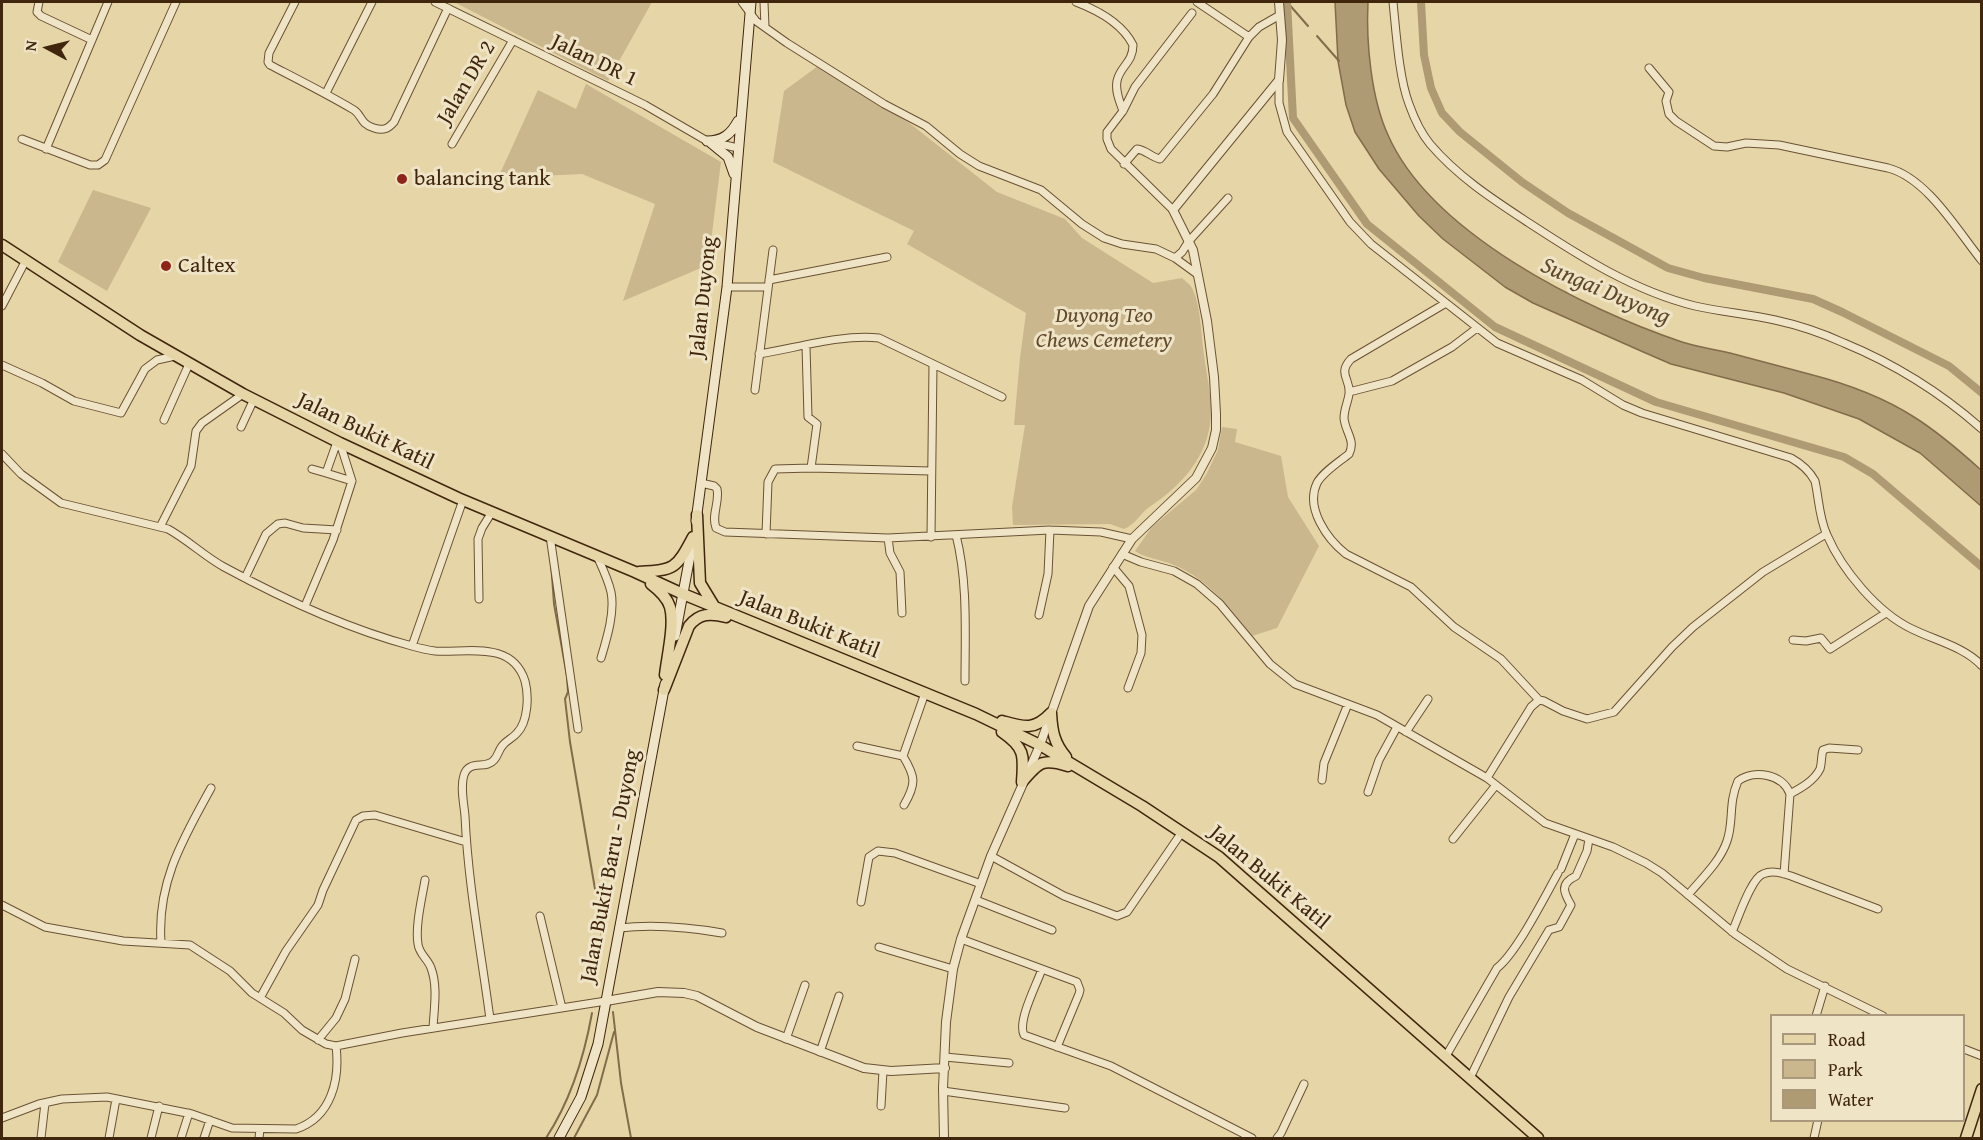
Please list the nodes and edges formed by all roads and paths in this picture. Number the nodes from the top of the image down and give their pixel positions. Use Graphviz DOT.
graph roads {
  1 [pos="39,2"];
  2 [pos="108,2"];
  3 [pos="176,2"];
  4 [pos="295,2"];
  5 [pos="372,2"];
  6 [pos="435,2"];
  7 [pos="742,2"];
  8 [pos="751,2"];
  9 [pos="764,2"];
  10 [pos="1076,2"];
  11 [pos="1197,2"];
  12 [pos="1279,2"];
  13 [pos="1393,2"];
  14 [pos="448,8"];
  15 [pos="750,13"];
  16 [pos="1192,13"];
  17 [pos="1280,15"];
  18 [pos="765,27"];
  19 [pos="1249,36"];
  20 [pos="92,40"];
  21 [pos="513,40"];
  22 [pos="1649,68"];
  23 [pos="1279,80"];
  24 [pos="326,93"];
  25 [pos="741,108"];
  26 [pos="1123,111"];
  27 [pos="22,139"];
  28 [pos="709,142"];
  29 [pos="452,144"];
  30 [pos="738,148"];
  31 [pos="46,149"];
  32 [pos="1124,164"];
  33 [pos="736,179"];
  34 [pos="1228,198"];
  35 [pos="1173,210"];
  36 [pos="1189,241"];
  37 [pos="2,245"];
  38 [pos="773,250"];
  39 [pos="887,257"];
  40 [pos="1175,258"];
  41 [pos="26,260"];
  42 [pos="1982,261"];
  43 [pos="1197,274"];
  44 [pos="768,284"];
  45 [pos="727,287"];
  46 [pos="1446,303"];
  47 [pos="2,306"];
  48 [pos="1477,328"];
  49 [pos="806,346"];
  50 [pos="759,354"];
  51 [pos="175,356"];
  52 [pos="189,364"];
  53 [pos="933,364"];
  54 [pos="2,365"];
  55 [pos="755,390"];
  56 [pos="1349,392"];
  57 [pos="243,394"];
  58 [pos="1002,397"];
  59 [pos="254,399"];
  60 [pos="164,420"];
  61 [pos="241,427"];
  62 [pos="1982,429"];
  63 [pos="339,443"];
  64 [pos="2,454"];
  65 [pos="811,468"];
  66 [pos="312,469"];
  67 [pos="931,471"];
  68 [pos="326,473"];
  69 [pos="352,481"];
  70 [pos="701,483"];
  71 [pos="464,500"];
  72 [pos="492,512"];
  73 [pos="697,515"];
  74 [pos="159,527"];
  75 [pos="337,530"];
  76 [pos="1050,530"];
  77 [pos="766,534"];
  78 [pos="1826,534"];
  79 [pos="956,535"];
  80 [pos="550,536"];
  81 [pos="693,537"];
  82 [pos="931,537"];
  83 [pos="888,538"];
  84 [pos="1131,539"];
  85 [pos="1122,554"];
  86 [pos="597,556"];
  87 [pos="1113,567"];
  88 [pos="635,572"];
  89 [pos="245,578"];
  90 [pos="683,594"];
  91 [pos="479,599"];
  92 [pos="305,606"];
  93 [pos="715,607"];
  94 [pos="902,613"];
  95 [pos="1886,614"];
  96 [pos="1039,615"];
  97 [pos="753,624"];
  98 [pos="1792,640"];
  99 [pos="412,646"];
  100 [pos="602,658"];
  101 [pos="1982,666"];
  102 [pos="965,681"];
  103 [pos="1128,688"];
  104 [pos="664,690"];
  105 [pos="925,693"];
  106 [pos="1428,699"];
  107 [pos="1539,700"];
  108 [pos="1348,704"];
  109 [pos="1051,713"];
  110 [pos="976,714"];
  111 [pos="1397,727"];
  112 [pos="578,729"];
  113 [pos="1407,732"];
  114 [pos="1040,745"];
  115 [pos="857,746"];
  116 [pos="1858,750"];
  117 [pos="903,756"];
  118 [pos="1072,764"];
  119 [pos="1088,773"];
  120 [pos="1487,778"];
  121 [pos="1322,780"];
  122 [pos="1022,782"];
  123 [pos="1496,785"];
  124 [pos="211,788"];
  125 [pos="1368,792"];
  126 [pos="1790,794"];
  127 [pos="904,805"];
  128 [pos="1182,832"];
  129 [pos="1575,834"];
  130 [pos="1453,839"];
  131 [pos="1589,839"];
  132 [pos="466,842"];
  133 [pos="992,856"];
  134 [pos="1784,874"];
  135 [pos="425,880"];
  136 [pos="981,884"];
  137 [pos="1688,895"];
  138 [pos="976,900"];
  139 [pos="861,902"];
  140 [pos="2,905"];
  141 [pos="1878,909"];
  142 [pos="540,916"];
  143 [pos="619,928"];
  144 [pos="1052,930"];
  145 [pos="1732,932"];
  146 [pos="722,933"];
  147 [pos="961,939"];
  148 [pos="161,942"];
  149 [pos="879,947"];
  150 [pos="356,959"];
  151 [pos="953,969"];
  152 [pos="1042,969"];
  153 [pos="805,985"];
  154 [pos="1825,986"];
  155 [pos="839,996"];
  156 [pos="260,998"];
  157 [pos="606,1001"];
  158 [pos="562,1008"];
  159 [pos="1817,1014"];
  160 [pos="1879,1014"];
  161 [pos="490,1019"];
  162 [pos="433,1028"];
  163 [pos="786,1039"];
  164 [pos="318,1040"];
  165 [pos="336,1046"];
  166 [pos="1057,1047"];
  167 [pos="1965,1049"];
  168 [pos="820,1052"];
  169 [pos="1446,1056"];
  170 [pos="1982,1056"];
  171 [pos="945,1057"];
  172 [pos="1009,1063"];
  173 [pos="945,1068"];
  174 [pos="883,1071"];
  175 [pos="1470,1078"];
  176 [pos="1304,1084"];
  177 [pos="1982,1089"];
  178 [pos="943,1091"];
  179 [pos="116,1099"];
  180 [pos="45,1103"];
  181 [pos="159,1106"];
  182 [pos="881,1107"];
  183 [pos="1065,1108"];
  184 [pos="189,1113"];
  185 [pos="2,1118"];
  186 [pos="210,1120"];
  187 [pos="1818,1122"];
  188 [pos="260,1129"];
  189 [pos="296,1129"];
  190 [pos="41,1138"];
  191 [pos="109,1138"];
  192 [pos="151,1138"];
  193 [pos="182,1138"];
  194 [pos="204,1138"];
  195 [pos="260,1138"];
  196 [pos="295,1138"];
  197 [pos="559,1138"];
  198 [pos="944,1138"];
  199 [pos="1252,1138"];
  200 [pos="1277,1138"];
  201 [pos="1538,1138"];
  202 [pos="1814,1138"];
  203 [pos="1966,1138"];
  1 -- 20 [label="street"];
  2 -- 20 [label="street"];
  3 -- 31 [label="street"];
  4 -- 24 [label="street"];
  5 -- 24 [label="street"];
  6 -- 14 [label="street, Jalan DR 1"];
  7 -- 15 [label="street"];
  8 -- 15 [label="main road, Jalan Duyong"];
  9 -- 18 [label="street"];
  10 -- 26 [label="street"];
  11 -- 19 [label="street"];
  12 -- 17 [label="street"];
  13 -- 62 [label="street"];
  14 -- 21 [label="street, Jalan DR 1"];
  14 -- 24 [label="street"];
  15 -- 18 [label="street"];
  15 -- 25 [label="main road, Jalan Duyong"];
  16 -- 26 [label="street"];
  17 -- 19 [label="street"];
  17 -- 23 [label="street"];
  18 -- 40 [label="street"];
  19 -- 32 [label="street"];
  20 -- 31 [label="street"];
  21 -- 28 [label="street, Jalan DR 1"];
  21 -- 29 [label="street, Jalan DR 2"];
  22 -- 42 [label="street"];
  23 -- 35 [label="street"];
  23 -- 46 [label="street"];
  25 -- 28 [label="main road"];
  25 -- 30 [label="main road, Jalan Duyong"];
  26 -- 32 [label="street"];
  27 -- 31 [label="street"];
  28 -- 30 [label="street, Jalan DR 1"];
  28 -- 33 [label="main road"];
  30 -- 33 [label="main road, Jalan Duyong"];
  32 -- 35 [label="street"];
  33 -- 45 [label="main road, Jalan Duyong"];
  34 -- 36 [label="street"];
  35 -- 36 [label="street"];
  36 -- 40 [label="street"];
  36 -- 43 [label="street"];
  37 -- 41 [label="main road, Jalan Bukit Katil"];
  38 -- 44 [label="street"];
  39 -- 44 [label="street"];
  40 -- 43 [label="street"];
  41 -- 47 [label="street"];
  41 -- 51 [label="main road, Jalan Bukit Katil"];
  43 -- 84 [label="street"];
  44 -- 45 [label="street"];
  44 -- 50 [label="street"];
  45 -- 70 [label="main road, Jalan Duyong"];
  46 -- 48 [label="street"];
  46 -- 56 [label="street"];
  48 -- 56 [label="street"];
  48 -- 78 [label="street"];
  49 -- 50 [label="street"];
  49 -- 53 [label="street"];
  49 -- 65 [label="street"];
  50 -- 55 [label="street"];
  51 -- 52 [label="main road, Jalan Bukit Katil"];
  51 -- 54 [label="street"];
  52 -- 57 [label="main road, Jalan Bukit Katil"];
  52 -- 60 [label="street"];
  53 -- 58 [label="street"];
  53 -- 67 [label="street"];
  56 -- 107 [label="street"];
  57 -- 59 [label="main road, Jalan Bukit Katil"];
  57 -- 74 [label="street"];
  59 -- 61 [label="street"];
  59 -- 63 [label="main road, Jalan Bukit Katil"];
  63 -- 68 [label="street"];
  63 -- 69 [label="street"];
  63 -- 71 [label="main road, Jalan Bukit Katil"];
  64 -- 74 [label="street"];
  65 -- 67 [label="street"];
  65 -- 77 [label="street"];
  66 -- 68 [label="street"];
  67 -- 82 [label="street"];
  68 -- 69 [label="street"];
  69 -- 75 [label="street"];
  70 -- 73 [label="main road, Jalan Duyong"];
  70 -- 77 [label="street"];
  71 -- 72 [label="main road, Jalan Bukit Katil"];
  71 -- 99 [label="street"];
  72 -- 80 [label="main road, Jalan Bukit Katil"];
  72 -- 91 [label="street"];
  73 -- 81 [label="main road, Jalan Duyong"];
  73 -- 93 [label="main road"];
  74 -- 89 [label="street"];
  75 -- 89 [label="street"];
  75 -- 92 [label="street"];
  76 -- 79 [label="street"];
  76 -- 84 [label="street"];
  76 -- 96 [label="street"];
  77 -- 83 [label="street"];
  78 -- 95 [label="street"];
  78 -- 107 [label="street"];
  79 -- 82 [label="street"];
  79 -- 102 [label="street"];
  80 -- 86 [label="main road, Jalan Bukit Katil"];
  80 -- 112 [label="street"];
  81 -- 88 [label="main road"];
  81 -- 90 [label="main road, Jalan Duyong"];
  82 -- 83 [label="street"];
  83 -- 94 [label="street"];
  84 -- 85 [label="street"];
  85 -- 87 [label="street"];
  85 -- 108 [label="street"];
  86 -- 88 [label="main road, Jalan Bukit Katil"];
  86 -- 100 [label="street"];
  87 -- 103 [label="street"];
  87 -- 109 [label="street"];
  88 -- 90 [label="main road, Jalan Bukit Katil"];
  88 -- 104 [label="main road"];
  89 -- 92 [label="street"];
  90 -- 93 [label="main road, Jalan Bukit Katil"];
  90 -- 104 [label="main road, Jalan Bukit Baru - Duyong"];
  92 -- 99 [label="street"];
  93 -- 97 [label="main road, Jalan Bukit Katil"];
  95 -- 98 [label="street"];
  95 -- 101 [label="street"];
  97 -- 104 [label="main road"];
  97 -- 105 [label="main road, Jalan Bukit Katil"];
  99 -- 132 [label="street"];
  104 -- 143 [label="main road, Jalan Bukit Baru - Duyong"];
  105 -- 110 [label="main road, Jalan Bukit Katil"];
  105 -- 117 [label="street"];
  106 -- 113 [label="street"];
  107 -- 120 [label="street"];
  108 -- 111 [label="street"];
  108 -- 121 [label="street"];
  109 -- 110 [label="main road"];
  109 -- 114 [label="street"];
  109 -- 118 [label="main road"];
  110 -- 114 [label="main road, Jalan Bukit Katil"];
  110 -- 122 [label="main road"];
  111 -- 113 [label="street"];
  111 -- 125 [label="street"];
  113 -- 120 [label="street"];
  114 -- 118 [label="main road, Jalan Bukit Katil"];
  114 -- 122 [label="street"];
  115 -- 117 [label="street"];
  116 -- 126 [label="street"];
  117 -- 127 [label="street"];
  118 -- 119 [label="main road, Jalan Bukit Katil"];
  119 -- 122 [label="main road"];
  119 -- 128 [label="main road, Jalan Bukit Katil"];
  120 -- 123 [label="street"];
  122 -- 133 [label="street"];
  123 -- 129 [label="street"];
  123 -- 130 [label="street"];
  124 -- 148 [label="street"];
  126 -- 134 [label="street"];
  126 -- 137 [label="street"];
  128 -- 133 [label="street"];
  128 -- 169 [label="main road, Jalan Bukit Katil"];
  129 -- 131 [label="street"];
  129 -- 169 [label="street"];
  131 -- 137 [label="street"];
  131 -- 175 [label="street"];
  132 -- 156 [label="street"];
  132 -- 161 [label="street"];
  133 -- 136 [label="street"];
  134 -- 141 [label="street"];
  134 -- 145 [label="street"];
  135 -- 162 [label="street"];
  136 -- 138 [label="street"];
  136 -- 139 [label="street"];
  137 -- 145 [label="street"];
  138 -- 144 [label="street"];
  138 -- 147 [label="street"];
  140 -- 148 [label="street"];
  142 -- 158 [label="street"];
  143 -- 146 [label="street"];
  143 -- 157 [label="main road, Jalan Bukit Baru - Duyong"];
  145 -- 154 [label="street"];
  147 -- 151 [label="street"];
  147 -- 152 [label="street"];
  148 -- 156 [label="street"];
  149 -- 151 [label="street"];
  150 -- 164 [label="street"];
  151 -- 171 [label="street"];
  152 -- 166 [label="street"];
  152 -- 166 [label="street"];
  153 -- 163 [label="street"];
  154 -- 159 [label="street"];
  154 -- 160 [label="street"];
  155 -- 168 [label="street"];
  156 -- 164 [label="street"];
  157 -- 158 [label="street"];
  157 -- 163 [label="street"];
  157 -- 197 [label="main road, Jalan Bukit Baru - Duyong"];
  158 -- 161 [label="street"];
  161 -- 162 [label="street"];
  162 -- 165 [label="street"];
  163 -- 168 [label="street"];
  164 -- 165 [label="street"];
  165 -- 189 [label="street"];
  166 -- 199 [label="street"];
  167 -- 170 [label="street"];
  168 -- 174 [label="street"];
  169 -- 175 [label="main road, Jalan Bukit Katil"];
  171 -- 172 [label="street"];
  171 -- 173 [label="street"];
  173 -- 174 [label="street"];
  173 -- 178 [label="street"];
  174 -- 182 [label="street"];
  175 -- 201 [label="main road, Jalan Bukit Katil"];
  176 -- 200 [label="street"];
  177 -- 203 [label="main road"];
  178 -- 183 [label="street"];
  178 -- 198 [label="street"];
  179 -- 180 [label="street"];
  179 -- 181 [label="street"];
  179 -- 191 [label="street"];
  180 -- 185 [label="street"];
  180 -- 190 [label="street"];
  181 -- 184 [label="street"];
  181 -- 192 [label="street"];
  184 -- 186 [label="street"];
  184 -- 193 [label="street"];
  186 -- 188 [label="street"];
  186 -- 194 [label="street"];
  187 -- 202 [label="street"];
  188 -- 189 [label="street"];
  188 -- 195 [label="street"];
  189 -- 196 [label="street"];
}
